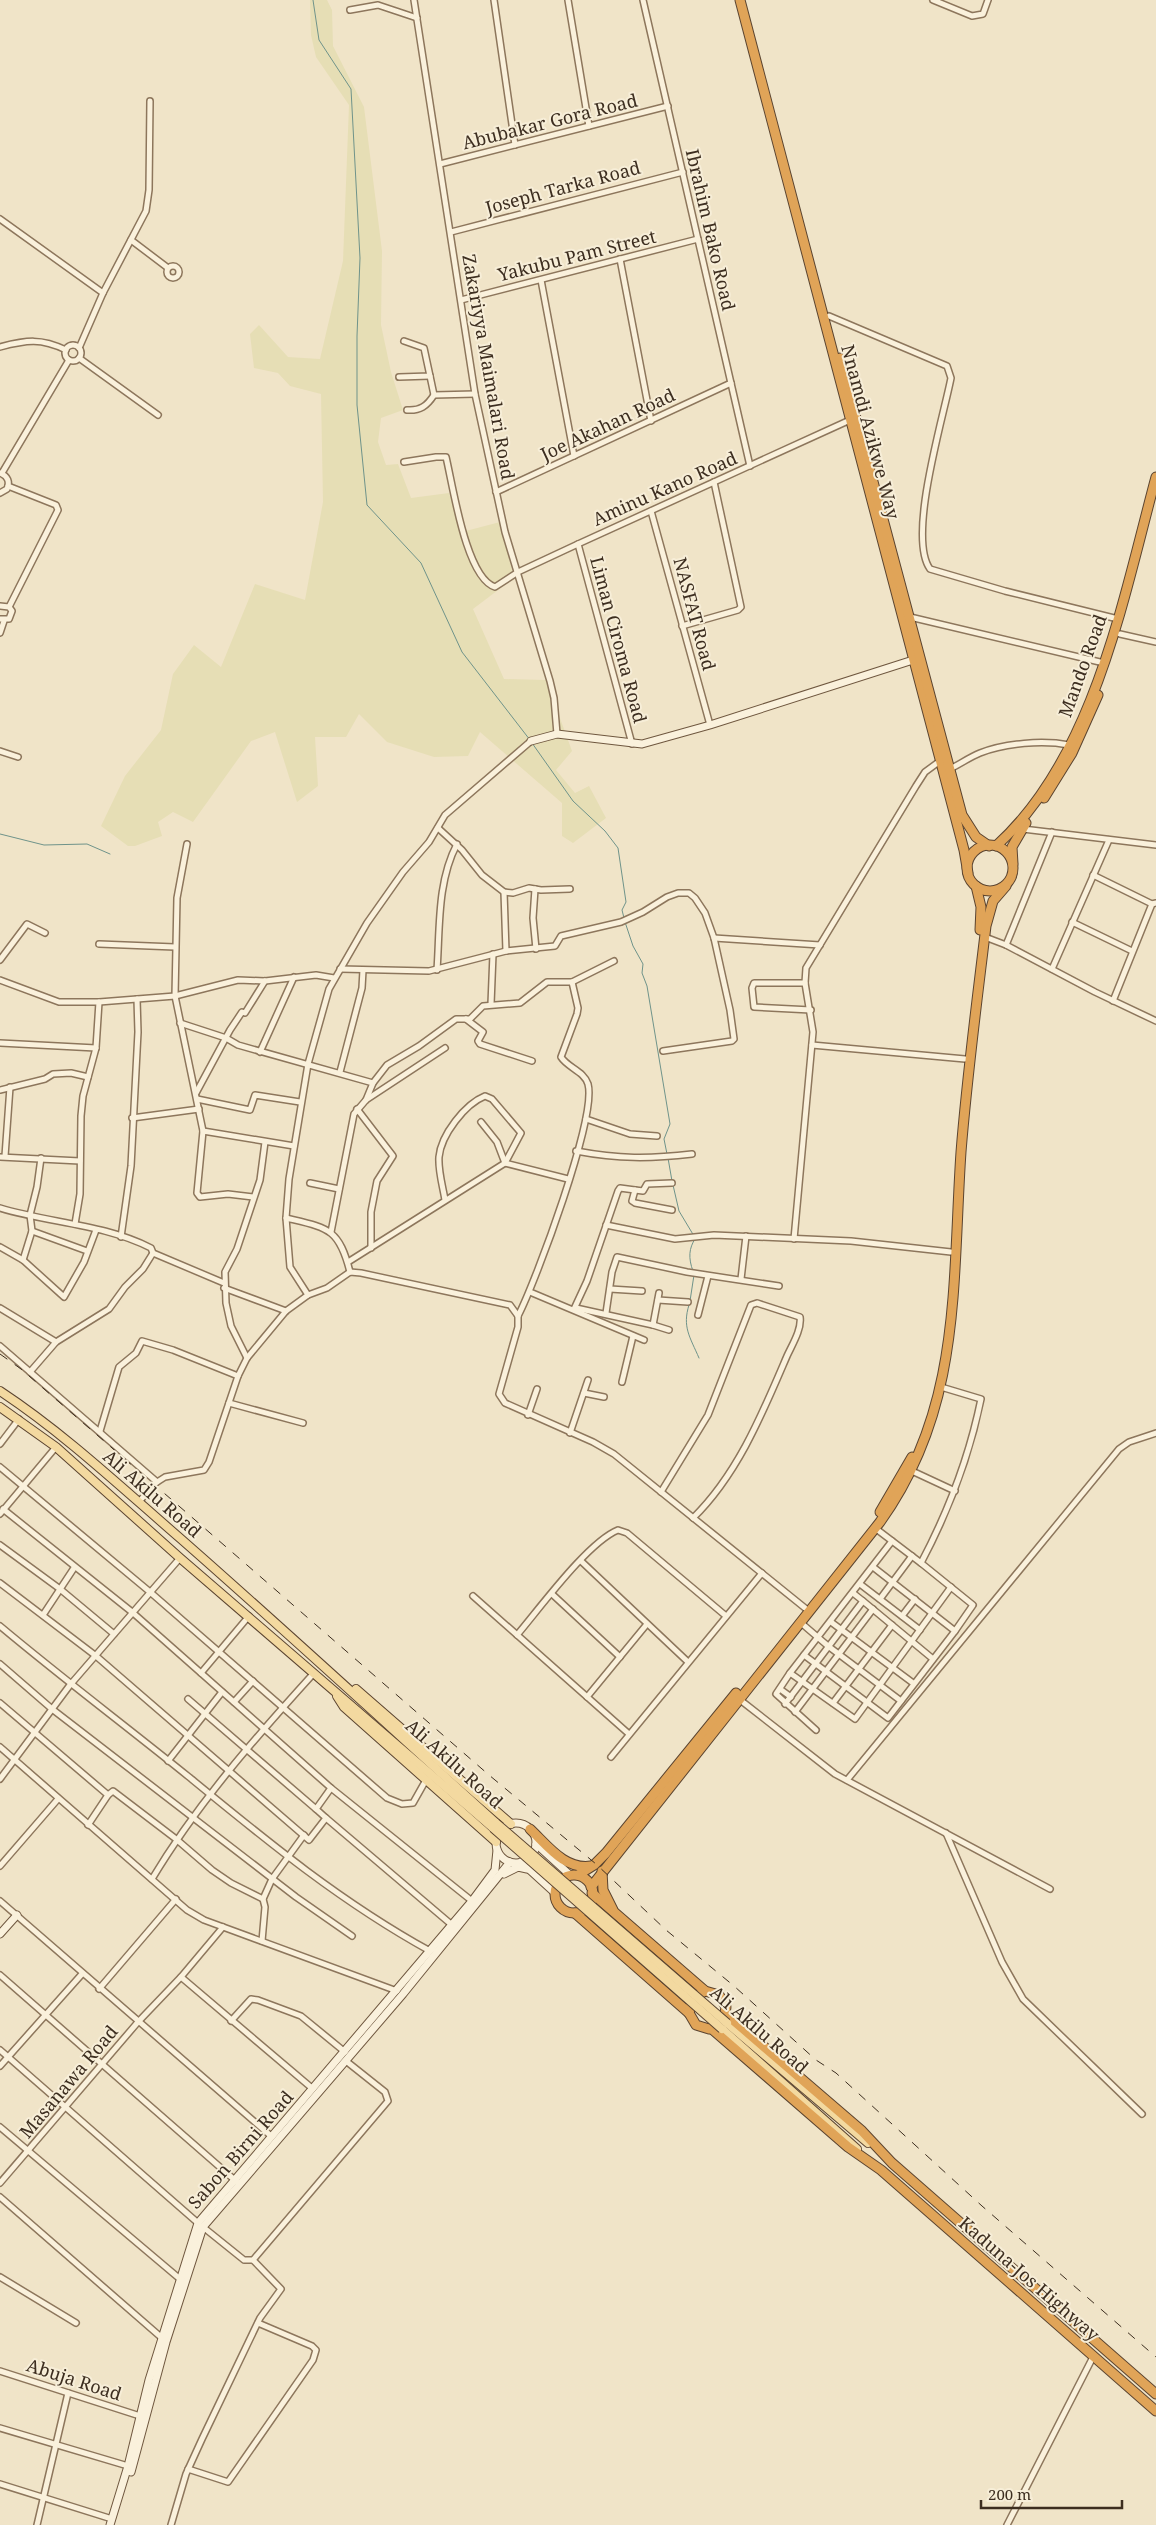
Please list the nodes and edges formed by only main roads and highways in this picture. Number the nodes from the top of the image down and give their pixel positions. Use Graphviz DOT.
graph roads {
  1 [pos="740,0"];
  2 [pos="745,0"];
  3 [pos="817,282"];
  4 [pos="1156,477"];
  5 [pos="1156,500"];
  6 [pos="993,846"];
  7 [pos="1013,864"];
  8 [pos="968,873"];
  9 [pos="976,886"];
  10 [pos="1006,886"];
  11 [pos="0,1391"];
  12 [pos="0,1408"];
  13 [pos="340,1681"];
  14 [pos="333,1690"];
  15 [pos="511,1824"];
  16 [pos="494,1825"];
  17 [pos="530,1829"];
  18 [pos="497,1846"];
  19 [pos="594,1865"];
  20 [pos="602,1871"];
  21 [pos="574,1875"];
  22 [pos="592,1890"];
  23 [pos="575,1913"];
  24 [pos="616,1915"];
  25 [pos="705,1991"];
  26 [pos="689,2013"];
  27 [pos="727,2018"];
  28 [pos="712,2029"];
  29 [pos="890,2162"];
  30 [pos="883,2172"];
  31 [pos="1156,2394"];
  32 [pos="1156,2411"];
  1 -- 3 [label="highway, Nnamdi Azikwe Way"];
  2 -- 3 [label="highway, Nnamdi Azikwe Way"];
  3 -- 6 [label="highway, Nnamdi Azikwe Way"];
  3 -- 8 [label="highway, Nnamdi Azikwe Way"];
  4 -- 6 [label="highway, Mando Road"];
  5 -- 7 [label="highway, Mando Road"];
  6 -- 7 [label="highway"];
  6 -- 8 [label="highway"];
  7 -- 10 [label="highway"];
  8 -- 9 [label="highway"];
  9 -- 10 [label="highway"];
  9 -- 19 [label="highway"];
  10 -- 20 [label="highway"];
  11 -- 13 [label="main road, Ali Akilu Road"];
  12 -- 14 [label="main road, Ali Akilu Road"];
  13 -- 15 [label="main road"];
  13 -- 16 [label="main road, Ali Akilu Road"];
  14 -- 16 [label="main road, Ali Akilu Road"];
  14 -- 18 [label="main road"];
  16 -- 27 [label="main road, Ali Akilu Road, bridge"];
  16 -- 30 [label="main road, Ali Akilu Road, bridge"];
  17 -- 19 [label="highway"];
  19 -- 21 [label="highway"];
  20 -- 22 [label="highway"];
  20 -- 24 [label="highway"];
  21 -- 22 [label="highway"];
  21 -- 23 [label="highway"];
  22 -- 23 [label="highway"];
  22 -- 24 [label="highway"];
  23 -- 26 [label="highway, Kaduna-Jos Highway"];
  24 -- 25 [label="highway"];
  25 -- 26 [label="highway"];
  25 -- 27 [label="highway"];
  26 -- 28 [label="highway, Kaduna-Jos Highway"];
  27 -- 28 [label="highway"];
  27 -- 29 [label="highway, Kaduna-Jos Highway"];
  28 -- 30 [label="highway, Kaduna-Jos Highway"];
  29 -- 30 [label="highway"];
  29 -- 31 [label="highway, Kaduna-Jos Highway"];
  30 -- 32 [label="highway, Kaduna-Jos Highway"];
}
